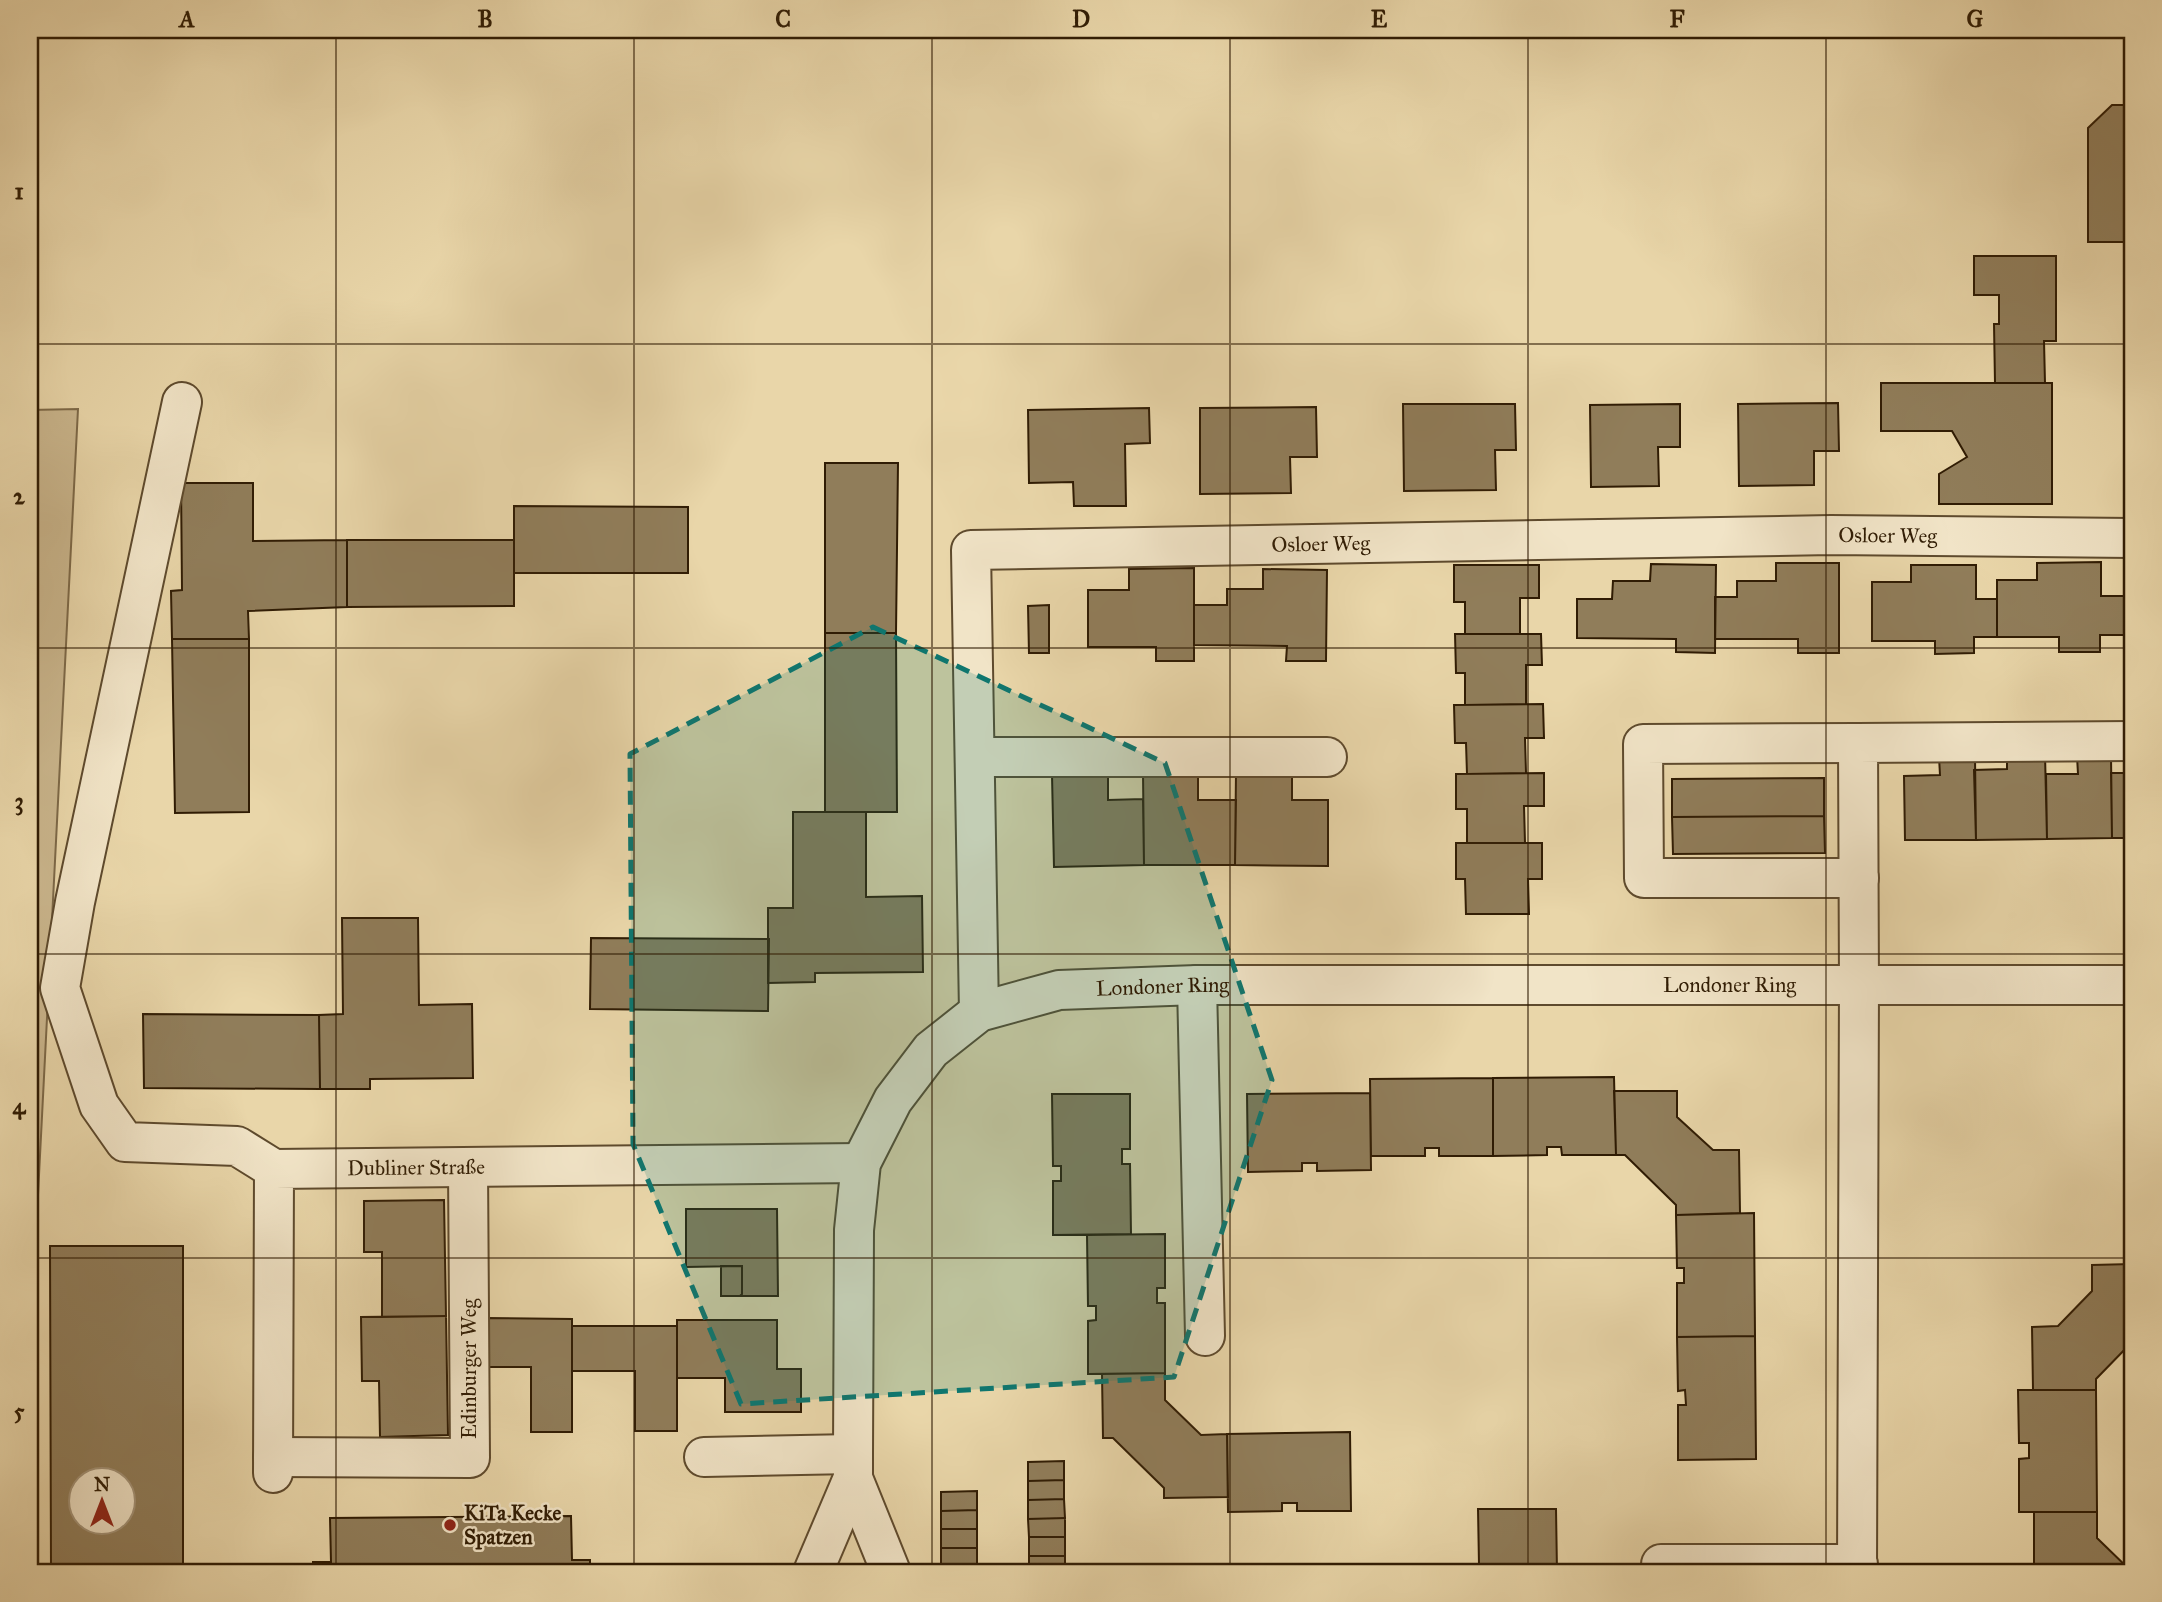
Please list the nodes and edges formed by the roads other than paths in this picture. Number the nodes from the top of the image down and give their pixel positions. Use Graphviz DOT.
graph roads {
  1 [pos="182,402"];
  2 [pos="2132,538"];
  3 [pos="2132,741"];
  4 [pos="1858,743"];
  5 [pos="975,757"];
  6 [pos="1327,757"];
  7 [pos="1858,877"];
  8 [pos="1197,985"];
  9 [pos="1860,985"];
  10 [pos="2132,985"];
  11 [pos="978,1012"];
  12 [pos="861,1163"];
  13 [pos="468,1167"];
  14 [pos="274,1169"];
  15 [pos="1205,1336"];
  16 [pos="704,1457"];
  17 [pos="853,1466"];
  18 [pos="1857,1568"];
  19 [pos="813,1572"];
  20 [pos="891,1572"];
  21 [pos="1661,1572"];
  1 -- 14 [label="street"];
  2 -- 5 [label="street, Osloer Weg"];
  3 -- 4 [label="street"];
  4 -- 7 [label="street"];
  4 -- 7 [label="street"];
  5 -- 6 [label="street"];
  5 -- 11 [label="street, Osloer Weg"];
  7 -- 9 [label="street"];
  8 -- 9 [label="street, Londoner Ring"];
  8 -- 11 [label="street, Londoner Ring"];
  8 -- 15 [label="street"];
  9 -- 10 [label="street, Londoner Ring"];
  9 -- 18 [label="street"];
  11 -- 12 [label="street, Londoner Ring"];
  12 -- 13 [label="street, Dubliner Straße"];
  12 -- 17 [label="street, Londoner Ring"];
  13 -- 14 [label="street, Dubliner Straße"];
  13 -- 14 [label="street, Edinburger Weg"];
  16 -- 17 [label="street"];
  17 -- 19 [label="street, Londoner Ring"];
  17 -- 20 [label="street, Londoner Ring"];
  18 -- 21 [label="street"];
}
